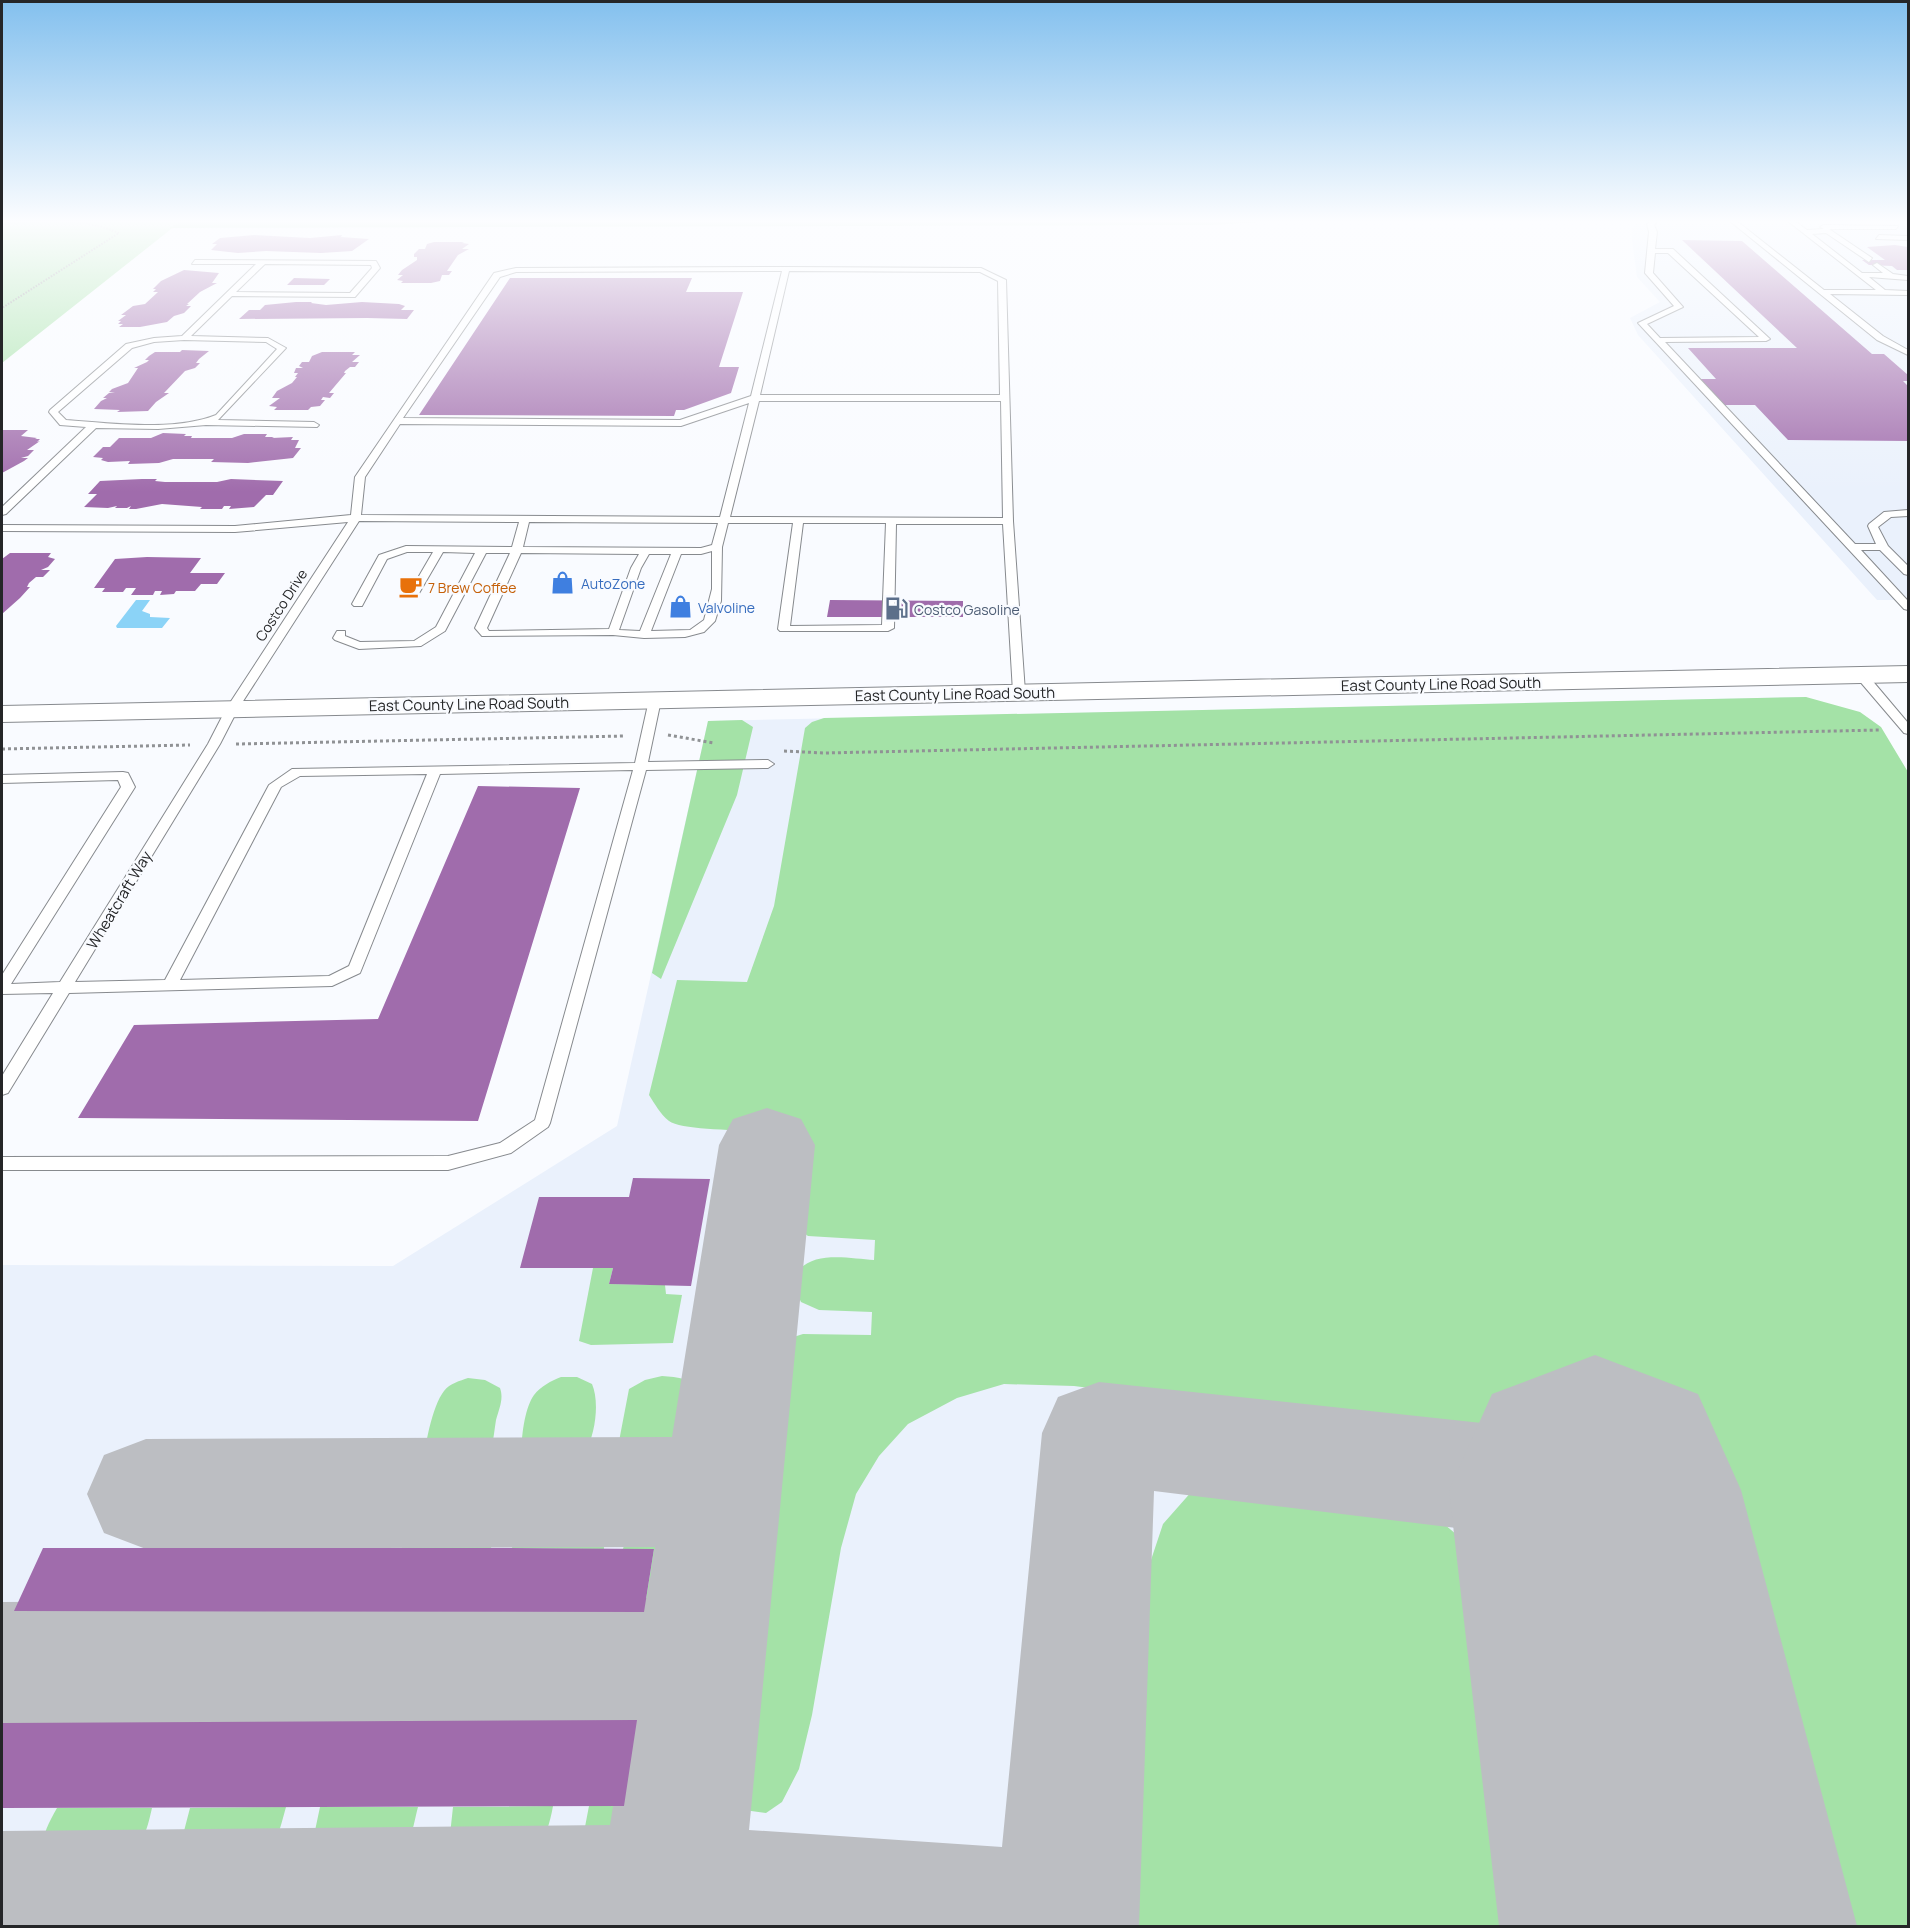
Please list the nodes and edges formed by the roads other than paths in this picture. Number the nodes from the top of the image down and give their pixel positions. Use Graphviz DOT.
graph roads {
  1 [pos="211,312"];
  2 [pos="471,312"];
  3 [pos="775,312"];
  4 [pos="1003,312"];
  5 [pos="1668,312"];
  6 [pos="1737,312"];
  7 [pos="1848,312"];
  8 [pos="184,338"];
  9 [pos="1657,340"];
  10 [pos="1908,353"];
  11 [pos="754,398"];
  12 [pos="1004,398"];
  13 [pos="397,421"];
  14 [pos="209,423"];
  15 [pos="94,425"];
  16 [pos="314,425"];
  17 [pos="2,513"];
  18 [pos="1908,513"];
  19 [pos="356,518"];
  20 [pos="525,519"];
  21 [pos="724,520"];
  22 [pos="798,520"];
  23 [pos="891,520"];
  24 [pos="1008,521"];
  25 [pos="2,528"];
  26 [pos="717,547"];
  27 [pos="1852,547"];
  28 [pos="1883,547"];
  29 [pos="483,548"];
  30 [pos="517,548"];
  31 [pos="440,549"];
  32 [pos="646,550"];
  33 [pos="677,551"];
  34 [pos="1908,573"];
  35 [pos="413,596"];
  36 [pos="358,604"];
  37 [pos="1908,607"];
  38 [pos="614,632"];
  39 [pos="341,633"];
  40 [pos="644,636"];
  41 [pos="1908,674"];
  42 [pos="1861,675"];
  43 [pos="1019,692"];
  44 [pos="655,700"];
  45 [pos="232,709"];
  46 [pos="2,714"];
  47 [pos="1908,730"];
  48 [pos="768,764"];
  49 [pos="641,766"];
  50 [pos="435,770"];
  51 [pos="2,779"];
  52 [pos="170,985"];
  53 [pos="66,987"];
  54 [pos="2,988"];
  55 [pos="2,1089"];
  56 [pos="2,1164"];
  1 -- 8 [label="lane"];
  2 -- 13 [label="lane"];
  3 -- 11 [label="lane"];
  4 -- 12 [label="lane"];
  5 -- 9 [label="lane"];
  6 -- 9 [label="lane"];
  7 -- 10 [label="lane"];
  8 -- 14 [label="lane"];
  8 -- 15 [label="lane"];
  9 -- 27 [label="lane"];
  11 -- 12 [label="lane"];
  11 -- 13 [label="lane"];
  11 -- 21 [label="lane"];
  12 -- 24 [label="lane"];
  13 -- 19 [label="lane"];
  14 -- 15 [label="lane"];
  14 -- 16 [label="lane"];
  15 -- 17 [label="lane"];
  18 -- 28 [label="lane"];
  19 -- 20 [label="lane"];
  19 -- 25 [label="lane"];
  19 -- 45 [label="lane, Costco Drive"];
  20 -- 21 [label="lane"];
  20 -- 30 [label="lane"];
  21 -- 22 [label="lane"];
  21 -- 26 [label="lane"];
  22 -- 23 [label="lane"];
  22 -- 23 [label="lane"];
  23 -- 24 [label="lane"];
  24 -- 43 [label="lane"];
  26 -- 33 [label="lane"];
  26 -- 40 [label="lane"];
  27 -- 28 [label="lane"];
  27 -- 37 [label="lane"];
  28 -- 34 [label="lane"];
  29 -- 30 [label="lane"];
  29 -- 31 [label="lane"];
  29 -- 39 [label="lane"];
  30 -- 32 [label="lane"];
  30 -- 38 [label="lane"];
  31 -- 35 [label="lane"];
  31 -- 36 [label="lane"];
  32 -- 33 [label="lane"];
  32 -- 38 [label="lane"];
  33 -- 40 [label="lane"];
  38 -- 40 [label="lane"];
  41 -- 42 [label="main road, East County Line Road South"];
  42 -- 43 [label="main road, East County Line Road South"];
  42 -- 47 [label="lane"];
  43 -- 44 [label="main road, East County Line Road South"];
  44 -- 45 [label="main road, East County Line Road South"];
  44 -- 49 [label="lane"];
  45 -- 46 [label="main road, East County Line Road South"];
  45 -- 53 [label="lane, Wheatcraft Way"];
  48 -- 49 [label="lane"];
  49 -- 50 [label="lane"];
  49 -- 56 [label="lane"];
  50 -- 52 [label="lane"];
  50 -- 52 [label="lane"];
  51 -- 54 [label="lane"];
  52 -- 53 [label="lane"];
  53 -- 54 [label="lane"];
  53 -- 55 [label="lane, Wheatcraft Way"];
}
